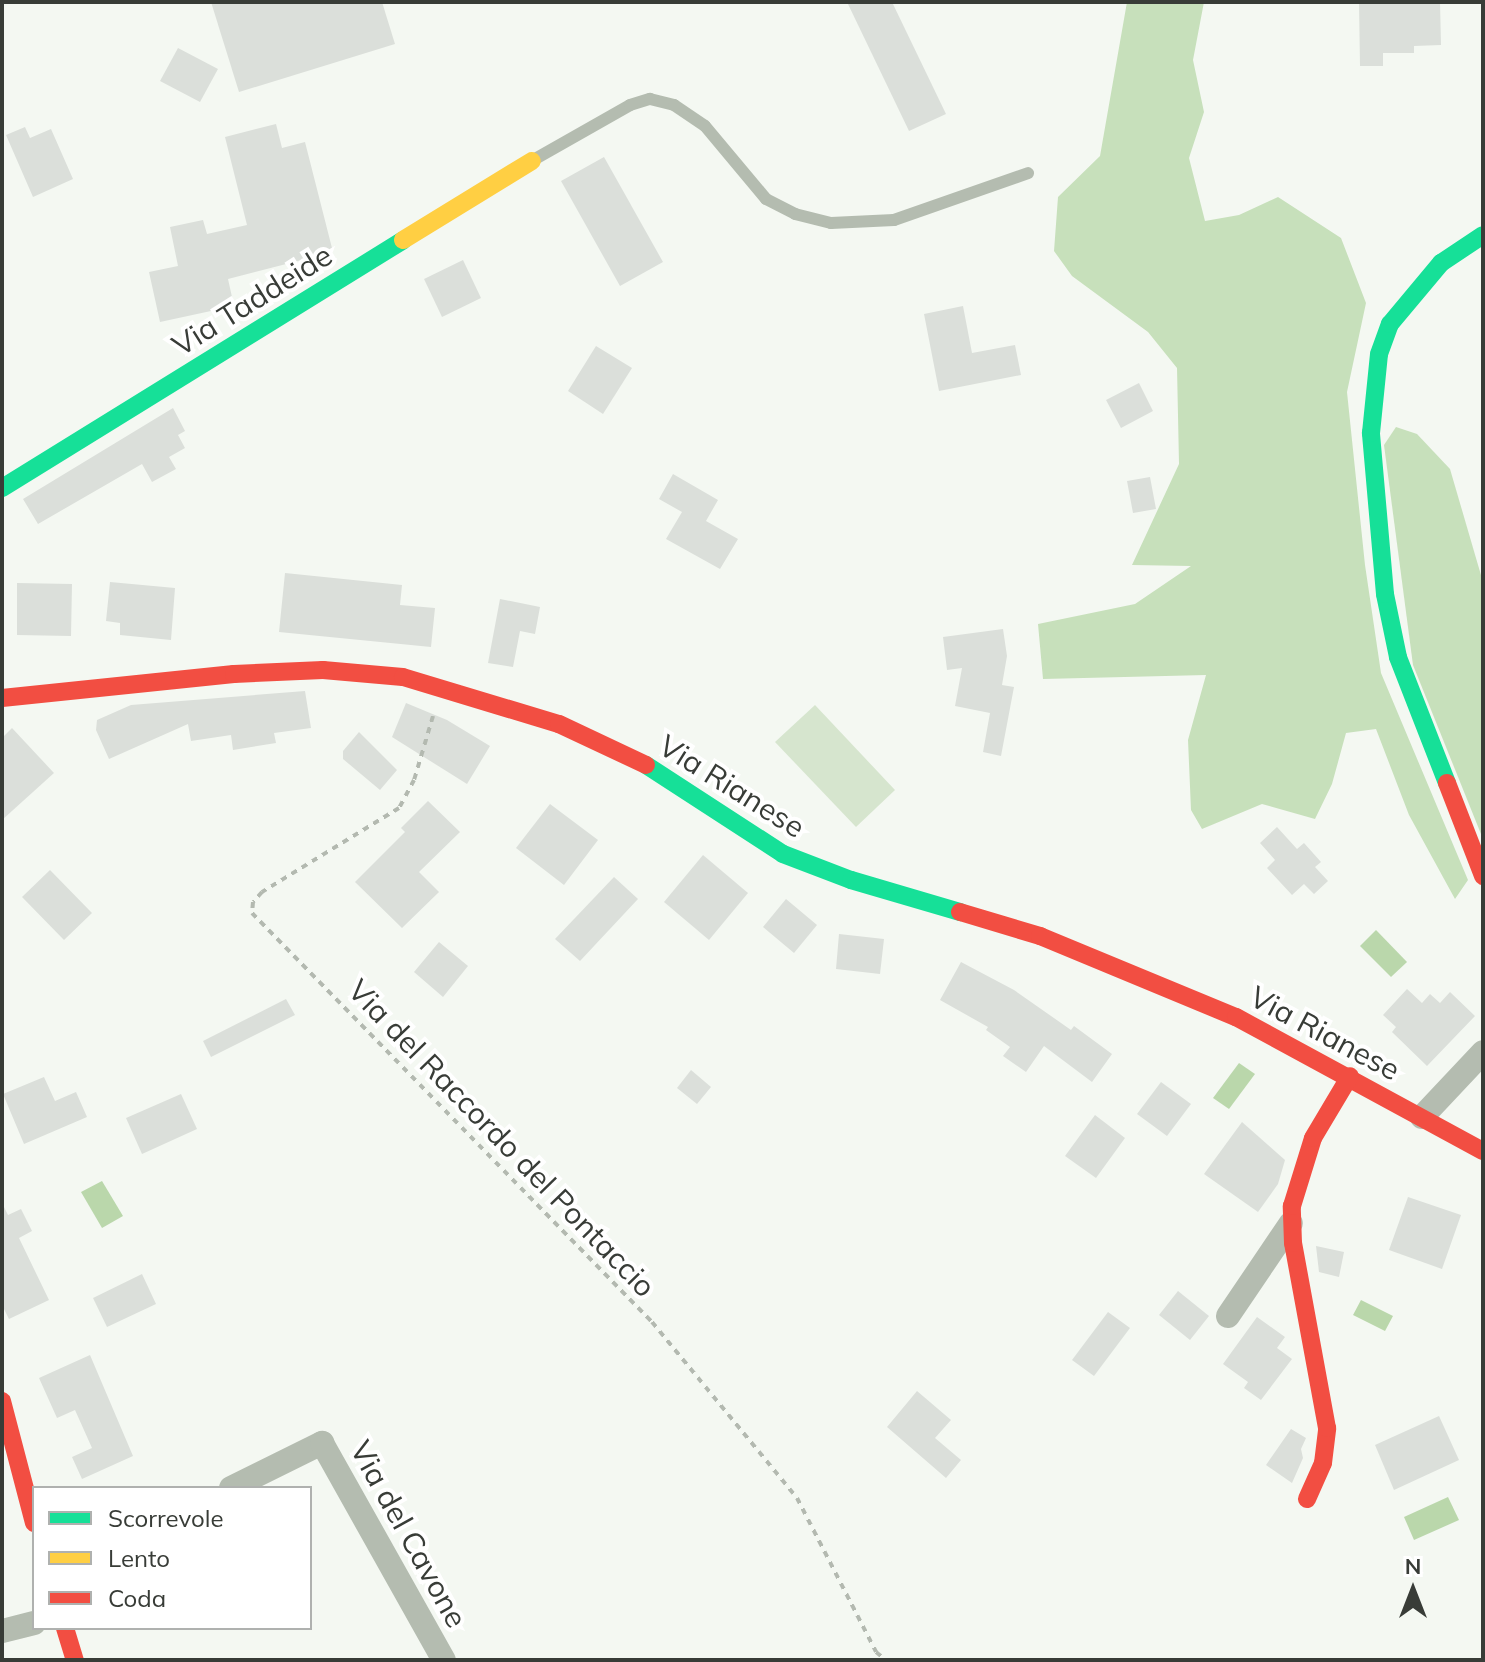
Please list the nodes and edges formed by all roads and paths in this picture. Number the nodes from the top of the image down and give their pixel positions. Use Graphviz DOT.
graph roads {
  1 [pos="532,161"];
  2 [pos="1028,173"];
  3 [pos="1483,235"];
  4 [pos="2,488"];
  5 [pos="442,686"];
  6 [pos="2,698"];
  7 [pos="1483,876"];
  8 [pos="1483,1052"];
  9 [pos="1350,1076"];
  10 [pos="1422,1117"];
  11 [pos="1483,1151"];
  12 [pos="1291,1223"];
  13 [pos="1228,1316"];
  14 [pos="2,1401"];
  15 [pos="235,1486"];
  16 [pos="1307,1499"];
  17 [pos="32,1515"];
  18 [pos="32,1624"];
  19 [pos="66,1630"];
  20 [pos="2,1631"];
  21 [pos="75,1660"];
  22 [pos="444,1660"];
  23 [pos="886,1660"];
  1 -- 2 [label="lane"];
  1 -- 4 [label="street, Via Taddeide"];
  3 -- 7 [label="street"];
  5 -- 6 [label="street, Via Rianese"];
  5 -- 9 [label="street, Via Rianese"];
  5 -- 23 [label="path, Via del Raccordo del Pontaccio"];
  8 -- 10 [label="street"];
  9 -- 10 [label="street, Via Rianese"];
  9 -- 12 [label="street"];
  10 -- 11 [label="street, Via Rianese"];
  12 -- 13 [label="street"];
  12 -- 16 [label="street"];
  14 -- 17 [label="street"];
  15 -- 22 [label="street, Via del Cavone"];
  18 -- 20 [label="street"];
  19 -- 21 [label="street"];
}
